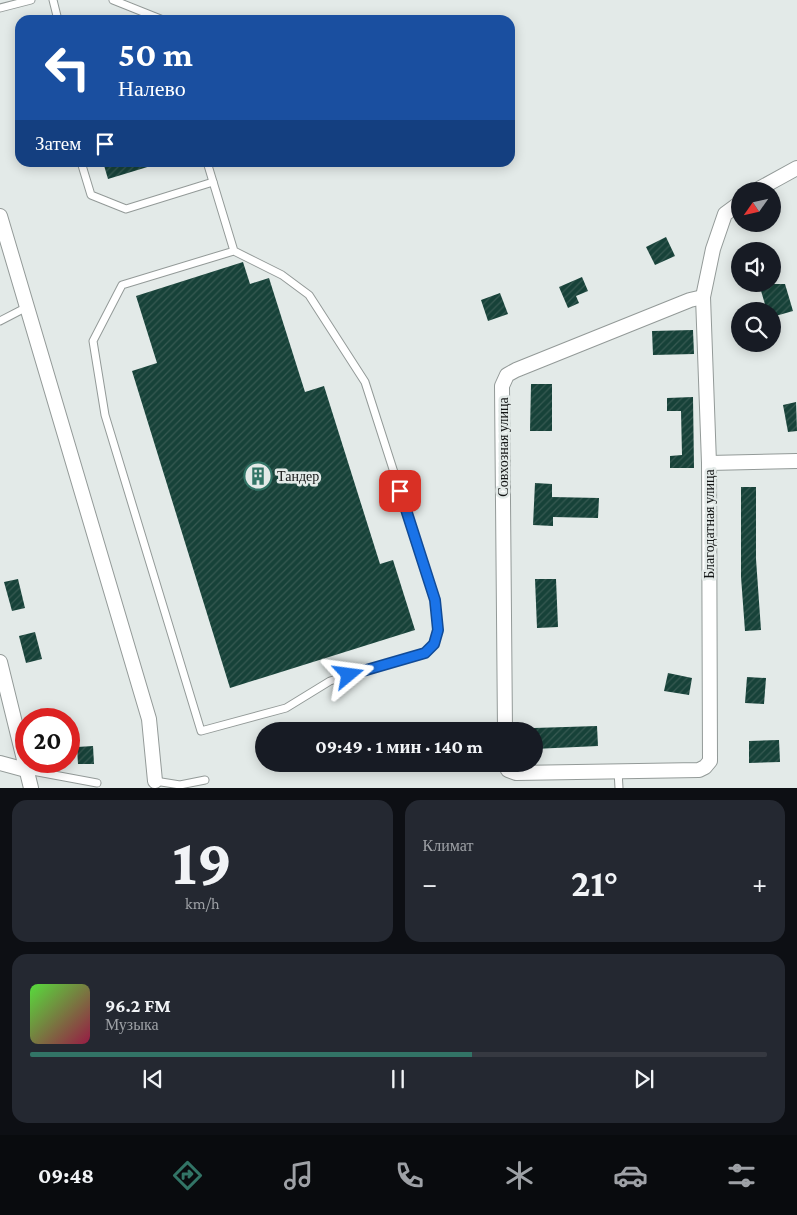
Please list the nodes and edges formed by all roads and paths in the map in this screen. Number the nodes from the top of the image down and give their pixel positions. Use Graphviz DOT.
graph roads {
  1 [pos="31,0"];
  2 [pos="53,0"];
  3 [pos="113,0"];
  4 [pos="0,8"];
  5 [pos="57,15"];
  6 [pos="150,15"];
  7 [pos="83,167"];
  8 [pos="208,167"];
  9 [pos="797,168"];
  10 [pos="213,182"];
  11 [pos="771,182"];
  12 [pos="731,210"];
  13 [pos="0,216"];
  14 [pos="234,251"];
  15 [pos="703,297"];
  16 [pos="27,307"];
  17 [pos="0,321"];
  18 [pos="797,461"];
  19 [pos="709,463"];
  20 [pos="0,662"];
  21 [pos="505,722"];
  22 [pos="15,724"];
  23 [pos="0,763"];
  24 [pos="15,767"];
  25 [pos="618,771"];
  26 [pos="513,772"];
  27 [pos="27,773"];
  28 [pos="42,773"];
  29 [pos="205,780"];
  30 [pos="155,781"];
  31 [pos="97,783"];
  32 [pos="31,788"];
  33 [pos="619,788"];
  1 -- 4 [label="lane"];
  2 -- 5 [label="lane"];
  3 -- 6 [label="lane"];
  7 -- 10 [label="lane"];
  8 -- 10 [label="lane"];
  9 -- 11 [label="street"];
  10 -- 14 [label="lane"];
  12 -- 15 [label="street, Благодатная улица"];
  13 -- 16 [label="street"];
  14 -- 14 [label="lane"];
  15 -- 19 [label="street, Благодатная улица"];
  15 -- 21 [label="street, Совхозная улица"];
  16 -- 17 [label="lane"];
  16 -- 30 [label="street"];
  18 -- 19 [label="street"];
  19 -- 25 [label="street, Благодатная улица"];
  20 -- 22 [label="street"];
  23 -- 24 [label="street"];
  25 -- 26 [label="street"];
  25 -- 33 [label="lane"];
  27 -- 32 [label="street"];
  28 -- 31 [label="lane"];
  29 -- 30 [label="lane"];
}
